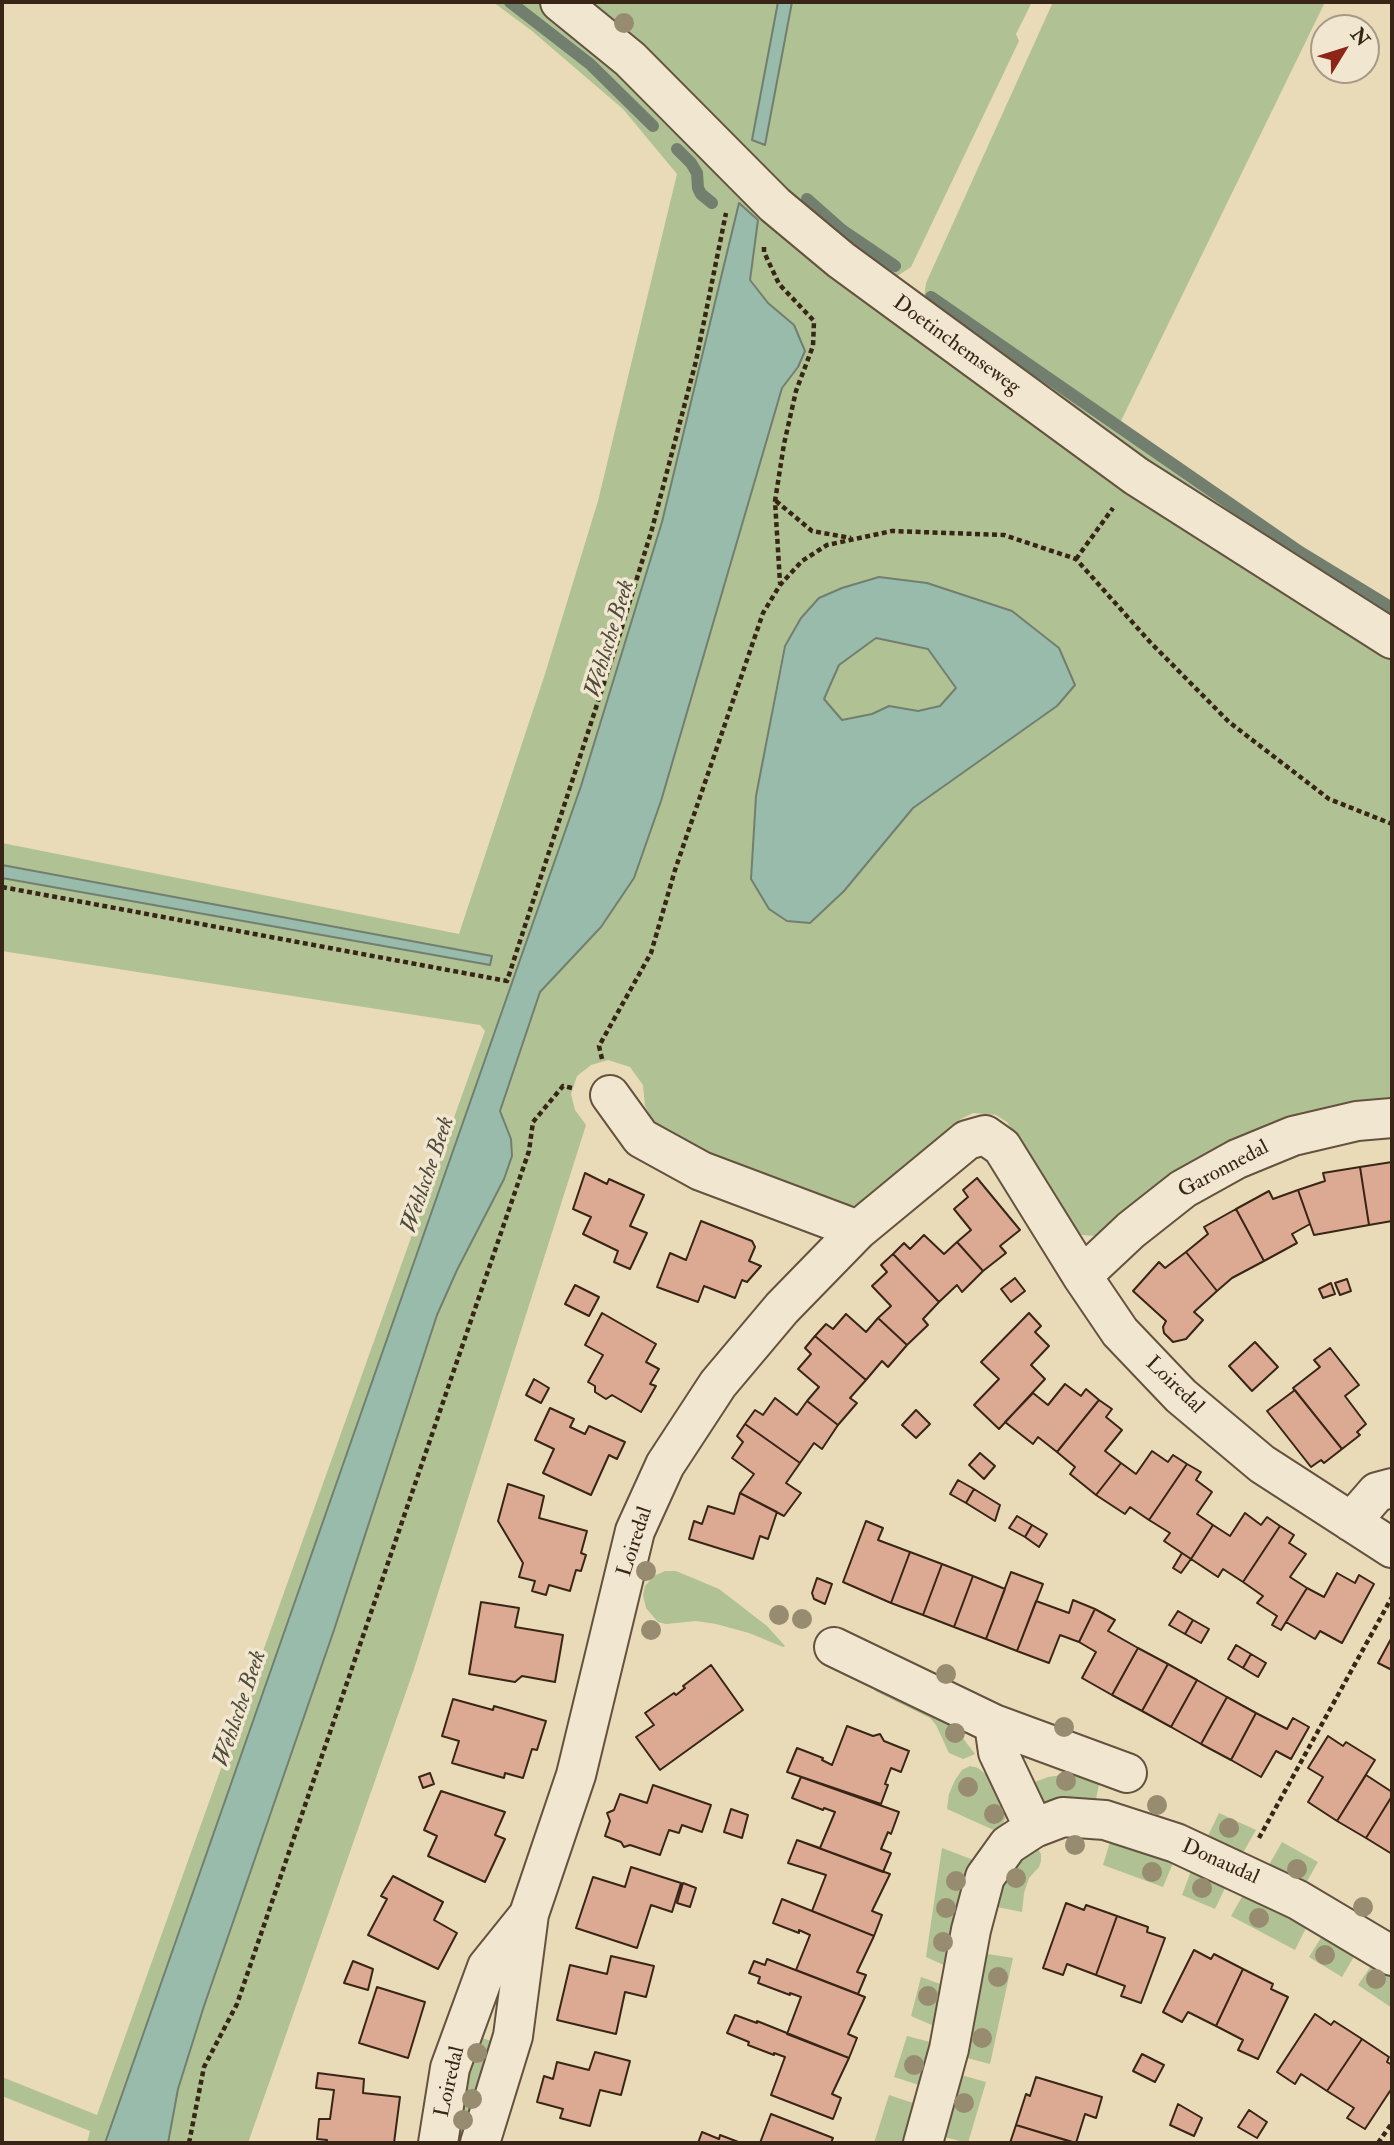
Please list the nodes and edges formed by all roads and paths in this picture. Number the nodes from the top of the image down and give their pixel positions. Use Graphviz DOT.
graph roads {
  1 [pos="561,2"];
  2 [pos="756,195"];
  3 [pos="1136,476"];
  4 [pos="775,501"];
  5 [pos="853,538"];
  6 [pos="1076,559"];
  7 [pos="780,585"];
  8 [pos="1392,639"];
  9 [pos="1392,824"];
  10 [pos="2,887"];
  11 [pos="610,1095"];
  12 [pos="1392,1118"];
  13 [pos="858,1230"];
  14 [pos="1082,1276"];
  15 [pos="1392,1488"];
  16 [pos="1351,1522"];
  17 [pos="1392,1548"];
  18 [pos="1392,1597"];
  19 [pos="834,1647"];
  20 [pos="994,1724"];
  21 [pos="1127,1773"];
  22 [pos="1268,1824"];
  23 [pos="1034,1828"];
  24 [pos="529,1914"];
  25 [pos="1392,1956"];
  26 [pos="1392,2123"];
  27 [pos="189,2143"];
  28 [pos="438,2143"];
  29 [pos="480,2143"];
  30 [pos="923,2143"];
  31 [pos="1378,2143"];
  1 -- 2 [label="street, Doetinchemseweg"];
  2 -- 3 [label="street, Doetinchemseweg"];
  2 -- 4 [label="path"];
  2 -- 10 [label="path"];
  3 -- 6 [label="path"];
  3 -- 8 [label="street, Doetinchemseweg"];
  4 -- 5 [label="path"];
  4 -- 7 [label="path"];
  5 -- 6 [label="path"];
  5 -- 7 [label="path"];
  6 -- 9 [label="path"];
  7 -- 11 [label="path"];
  11 -- 13 [label="street"];
  11 -- 27 [label="path"];
  12 -- 14 [label="street, Garonnedal"];
  13 -- 14 [label="street, Loiredal"];
  13 -- 24 [label="street, Loiredal"];
  14 -- 16 [label="street, Loiredal"];
  15 -- 16 [label="street"];
  16 -- 17 [label="street, Loiredal"];
  18 -- 22 [label="path"];
  19 -- 20 [label="street"];
  20 -- 21 [label="street"];
  20 -- 23 [label="street"];
  23 -- 25 [label="street, Donaudal"];
  23 -- 30 [label="street, Donaudal"];
  24 -- 28 [label="street, Loiredal"];
  24 -- 29 [label="street, Loiredal"];
  26 -- 31 [label="path"];
}
